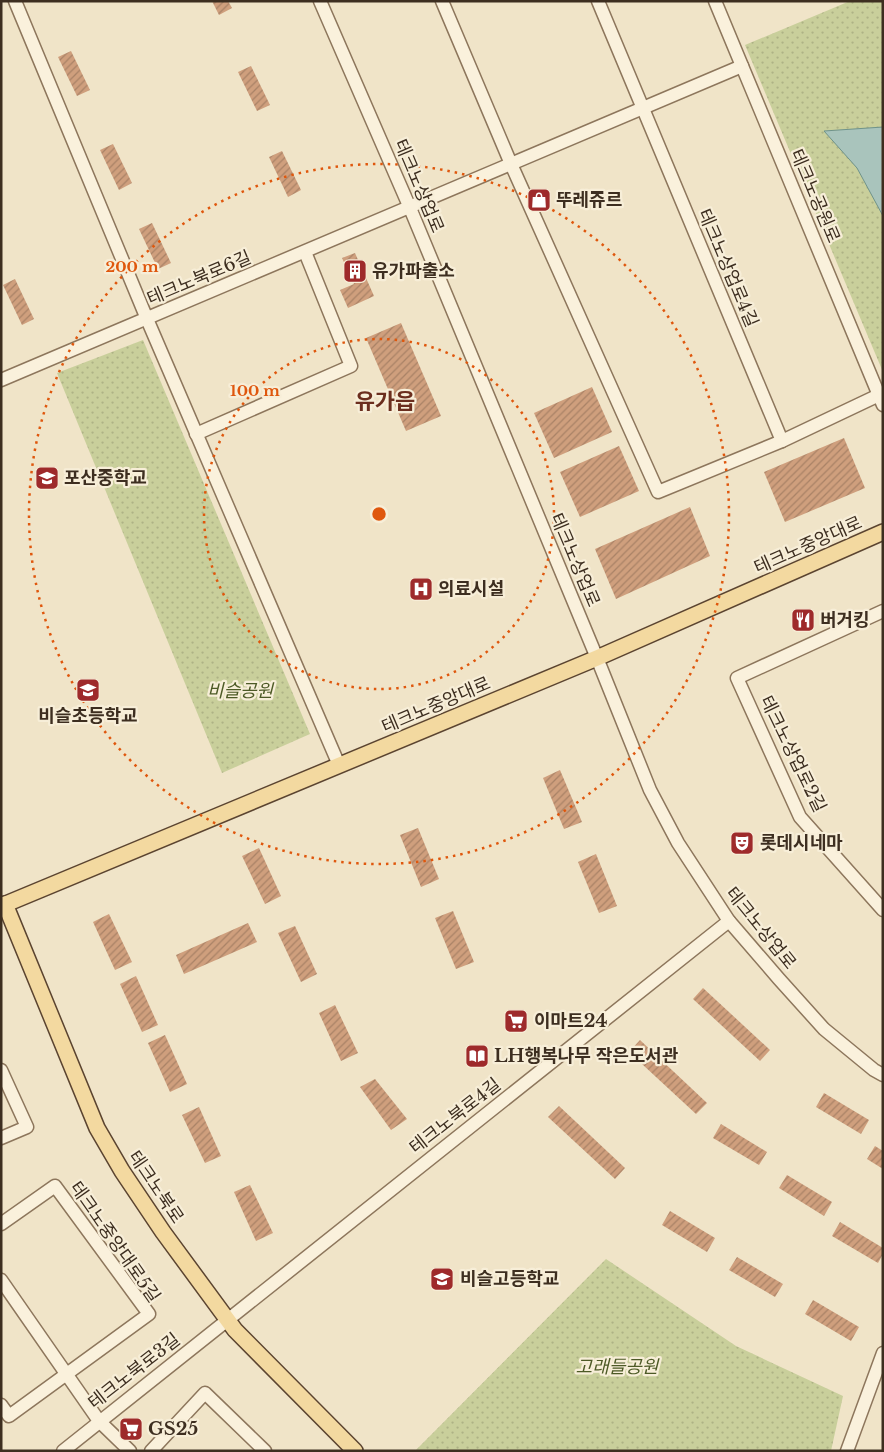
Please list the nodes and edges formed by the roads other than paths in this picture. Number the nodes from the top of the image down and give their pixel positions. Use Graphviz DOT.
graph roads {
  1 [pos="15,1"];
  2 [pos="320,1"];
  3 [pos="442,1"];
  4 [pos="598,1"];
  5 [pos="714,1"];
  6 [pos="742,66"];
  7 [pos="642,109"];
  8 [pos="511,164"];
  9 [pos="410,208"];
  10 [pos="305,252"];
  11 [pos="147,319"];
  12 [pos="1,380"];
  13 [pos="881,400"];
  14 [pos="196,434"];
  15 [pos="782,440"];
  16 [pos="883,532"];
  17 [pos="881,615"];
  18 [pos="597,658"];
  19 [pos="339,766"];
  20 [pos="3,902"];
  21 [pos="883,910"];
  22 [pos="729,921"];
  23 [pos="1,1070"];
  24 [pos="883,1075"];
  25 [pos="1,1138"];
  26 [pos="1,1224"];
  27 [pos="1,1280"];
  28 [pos="227,1320"];
  29 [pos="883,1353"];
  30 [pos="66,1374"];
  31 [pos="1,1405"];
  32 [pos="99,1422"];
  33 [pos="64,1451"];
  34 [pos="130,1451"];
  35 [pos="151,1451"];
  36 [pos="265,1451"];
  37 [pos="355,1451"];
  38 [pos="847,1451"];
  1 -- 11 [label="street"];
  2 -- 9 [label="street, 테크노상업로"];
  3 -- 8 [label="street"];
  4 -- 7 [label="street, 테크노상업로4길"];
  5 -- 6 [label="street, 테크노공원로"];
  6 -- 7 [label="street"];
  6 -- 13 [label="street, 테크노공원로"];
  7 -- 8 [label="street"];
  7 -- 15 [label="street, 테크노상업로4길"];
  8 -- 9 [label="street"];
  8 -- 15 [label="street"];
  9 -- 10 [label="street, 테크노북로6길"];
  9 -- 18 [label="street, 테크노상업로"];
  10 -- 11 [label="street, 테크노북로6길"];
  10 -- 14 [label="street"];
  11 -- 12 [label="street, 테크노북로6길"];
  11 -- 14 [label="street"];
  13 -- 15 [label="street"];
  14 -- 19 [label="street"];
  16 -- 18 [label="main road, 테크노중앙대로"];
  17 -- 21 [label="street, 테크노상업로2길"];
  18 -- 19 [label="main road, 테크노중앙대로"];
  18 -- 22 [label="street, 테크노상업로"];
  19 -- 20 [label="main road, 테크노중앙대로"];
  20 -- 28 [label="main road, 테크노북로"];
  22 -- 24 [label="street, 테크노상업로"];
  22 -- 28 [label="street, 테크노북로4길"];
  23 -- 25 [label="street"];
  26 -- 30 [label="street, 테크노중앙대로5길"];
  27 -- 30 [label="street"];
  28 -- 32 [label="street, 테크노북로3길"];
  28 -- 37 [label="main road, 테크노북로"];
  29 -- 38 [label="street"];
  30 -- 31 [label="street, 테크노중앙대로5길"];
  30 -- 32 [label="street"];
  32 -- 33 [label="street, 테크노북로3길"];
  32 -- 34 [label="street"];
  35 -- 36 [label="street"];
}
